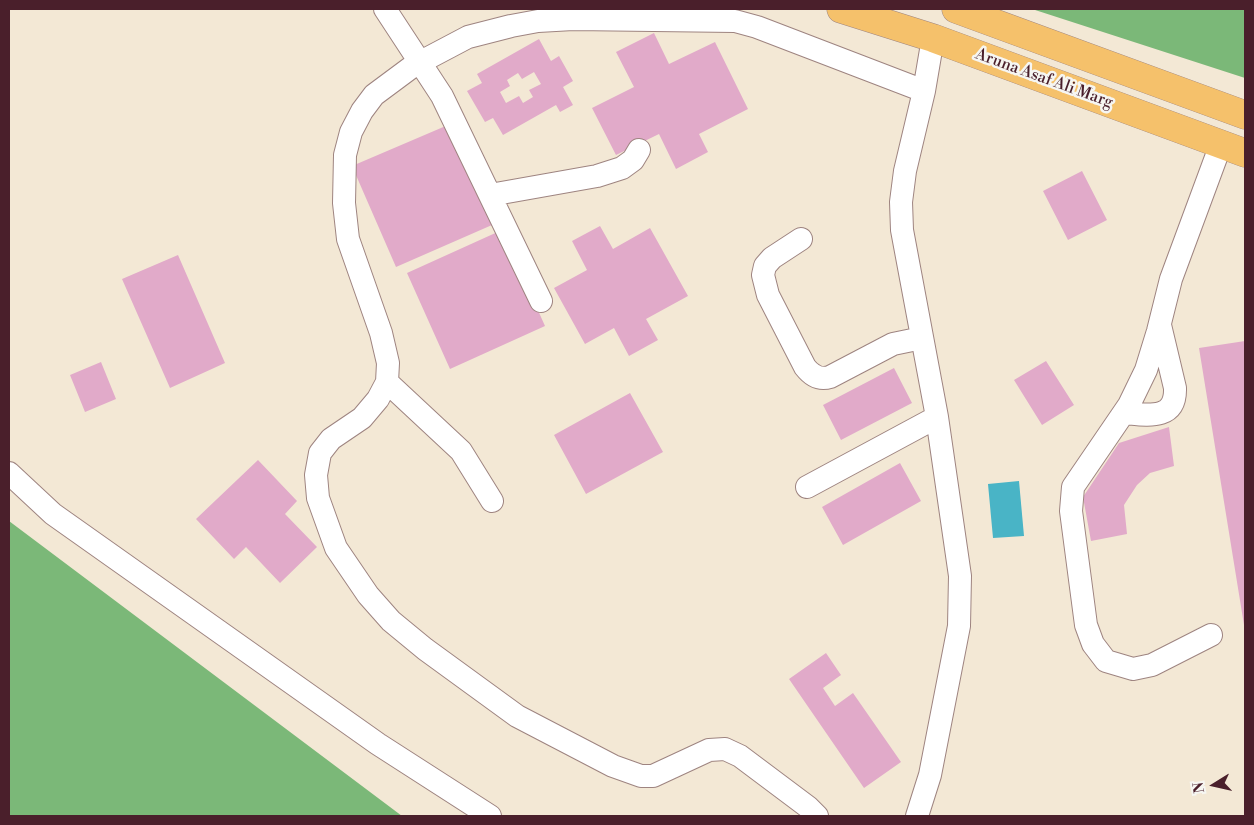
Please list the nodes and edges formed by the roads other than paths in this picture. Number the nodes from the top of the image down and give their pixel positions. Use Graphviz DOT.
graph roads {
  1 [pos="385,9"];
  2 [pos="841,9"];
  3 [pos="956,9"];
  4 [pos="933,38"];
  5 [pos="420,62"];
  6 [pos="924,91"];
  7 [pos="1245,115"];
  8 [pos="1233,148"];
  9 [pos="639,150"];
  10 [pos="490,195"];
  11 [pos="801,239"];
  12 [pos="541,301"];
  13 [pos="1160,324"];
  14 [pos="922,338"];
  15 [pos="387,382"];
  16 [pos="1124,413"];
  17 [pos="937,417"];
  18 [pos="9,473"];
  19 [pos="807,487"];
  20 [pos="492,501"];
  21 [pos="1211,635"];
  22 [pos="490,816"];
  23 [pos="817,816"];
  24 [pos="917,816"];
  1 -- 5 [label="lane"];
  2 -- 4 [label="main road, Aruna Asaf Ali Marg"];
  3 -- 7 [label="main road"];
  4 -- 6 [label="lane"];
  4 -- 8 [label="main road, Aruna Asaf Ali Marg"];
  5 -- 6 [label="lane"];
  5 -- 10 [label="lane"];
  5 -- 15 [label="lane"];
  6 -- 14 [label="lane"];
  8 -- 13 [label="lane"];
  9 -- 10 [label="lane"];
  10 -- 12 [label="lane"];
  11 -- 14 [label="lane"];
  13 -- 16 [label="lane"];
  13 -- 16 [label="lane"];
  14 -- 17 [label="lane"];
  15 -- 20 [label="lane"];
  15 -- 23 [label="lane"];
  16 -- 21 [label="lane"];
  17 -- 19 [label="lane"];
  17 -- 24 [label="lane"];
  18 -- 22 [label="lane"];
}
